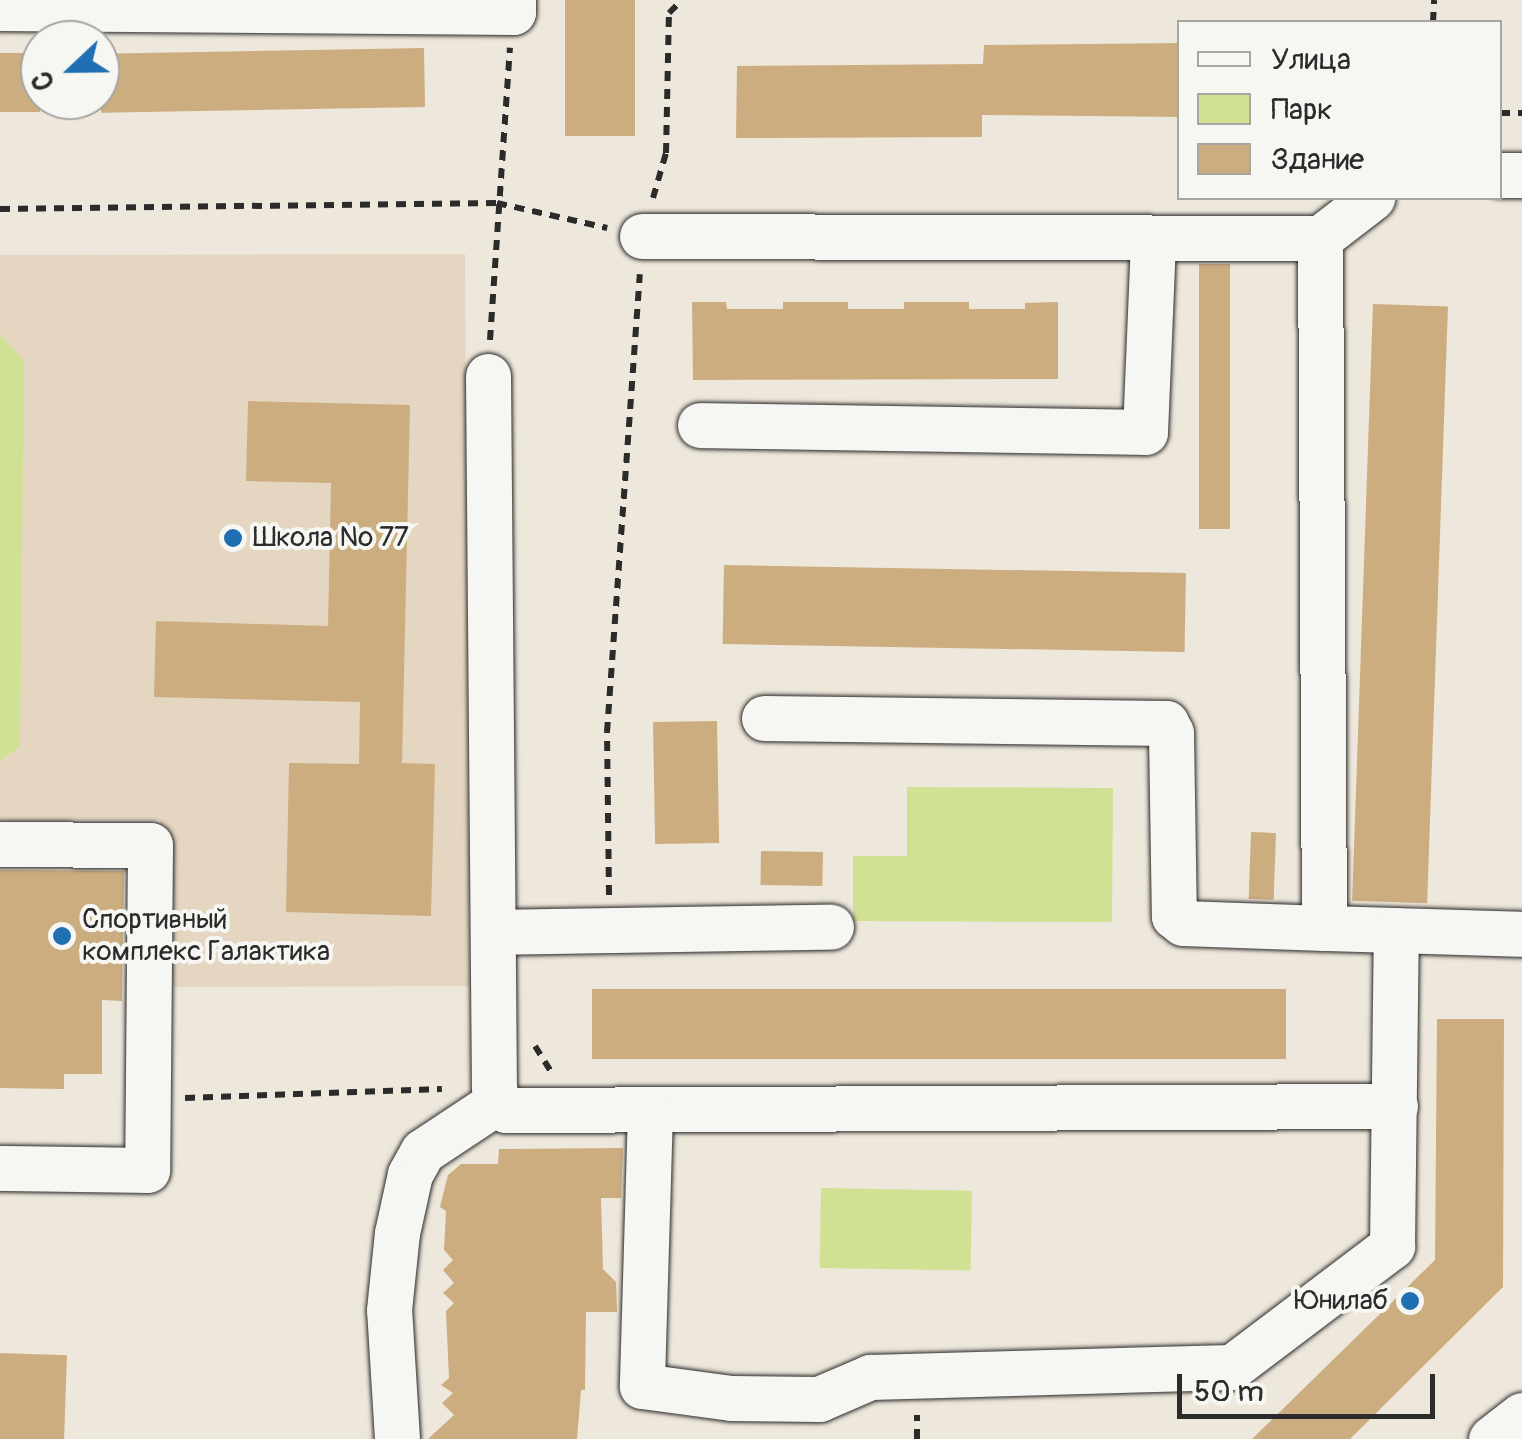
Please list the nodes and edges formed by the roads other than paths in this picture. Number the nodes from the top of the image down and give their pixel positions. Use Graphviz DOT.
graph roads {
  1 [pos="512,6"];
  2 [pos="0,8"];
  3 [pos="1369,200"];
  4 [pos="642,236"];
  5 [pos="1154,238"];
  6 [pos="1320,238"];
  7 [pos="488,376"];
  8 [pos="700,425"];
  9 [pos="764,718"];
  10 [pos="0,844"];
  11 [pos="831,926"];
  12 [pos="1324,928"];
  13 [pos="1396,930"];
  14 [pos="494,932"];
  15 [pos="1522,934"];
  16 [pos="495,1094"];
  17 [pos="1395,1106"];
  18 [pos="650,1112"];
  19 [pos="0,1168"];
  20 [pos="1522,1415"];
  21 [pos="396,1439"];
  22 [pos="1491,1439"];
  1 -- 2 [label="street"];
  3 -- 6 [label="street"];
  4 -- 5 [label="street"];
  5 -- 6 [label="street"];
  5 -- 8 [label="street"];
  6 -- 12 [label="street"];
  7 -- 14 [label="street"];
  9 -- 12 [label="street"];
  10 -- 19 [label="street"];
  11 -- 14 [label="street"];
  12 -- 13 [label="street"];
  13 -- 15 [label="street"];
  13 -- 17 [label="street"];
  14 -- 16 [label="street"];
  16 -- 18 [label="street"];
  16 -- 21 [label="street"];
  17 -- 18 [label="street"];
  17 -- 18 [label="street"];
  20 -- 22 [label="street"];
}
